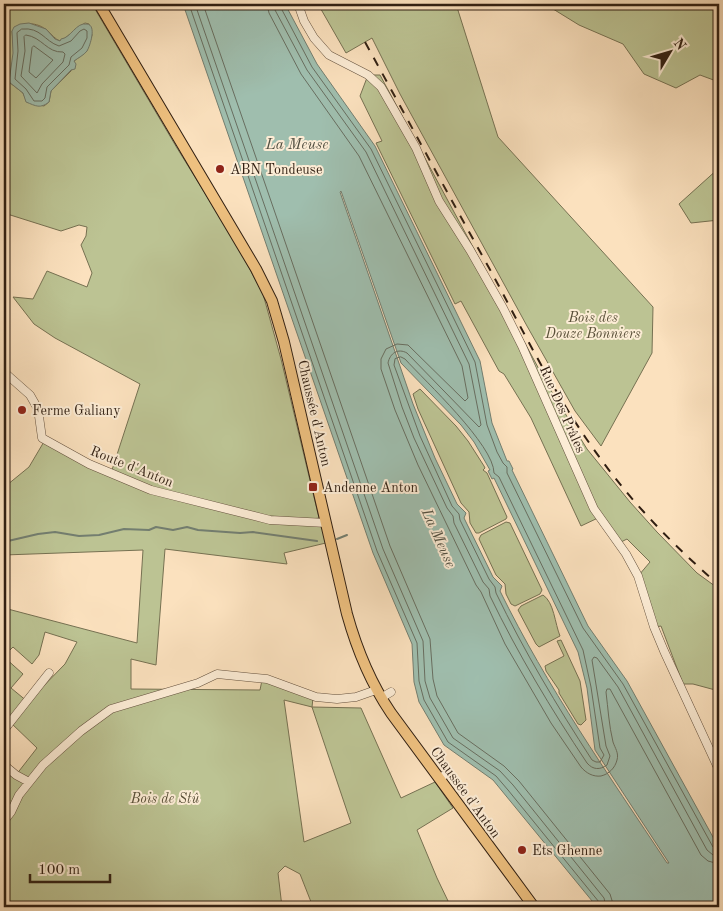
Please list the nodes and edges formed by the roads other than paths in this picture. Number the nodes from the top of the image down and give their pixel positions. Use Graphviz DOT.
graph roads {
  1 [pos="99,4"];
  2 [pos="298,4"];
  3 [pos="4,372"];
  4 [pos="326,523"];
  5 [pos="49,673"];
  6 [pos="391,692"];
  7 [pos="378,694"];
  8 [pos="4,730"];
  9 [pos="4,765"];
  10 [pos="719,770"];
  11 [pos="449,771"];
  12 [pos="440,779"];
  13 [pos="29,782"];
  14 [pos="4,821"];
  15 [pos="534,907"];
  1 -- 4 [label="main road, Chaussée d'Anton"];
  2 -- 10 [label="street, Rue Des Prâles"];
  3 -- 4 [label="street, Route d'Anton"];
  4 -- 7 [label="main road, Chaussée d'Anton"];
  5 -- 8 [label="street"];
  6 -- 7 [label="street"];
  7 -- 12 [label="main road, Chaussée d'Anton"];
  7 -- 13 [label="street"];
  9 -- 13 [label="street"];
  11 -- 12 [label="street"];
  12 -- 15 [label="main road, Chaussée d'Anton"];
  13 -- 14 [label="street"];
}
